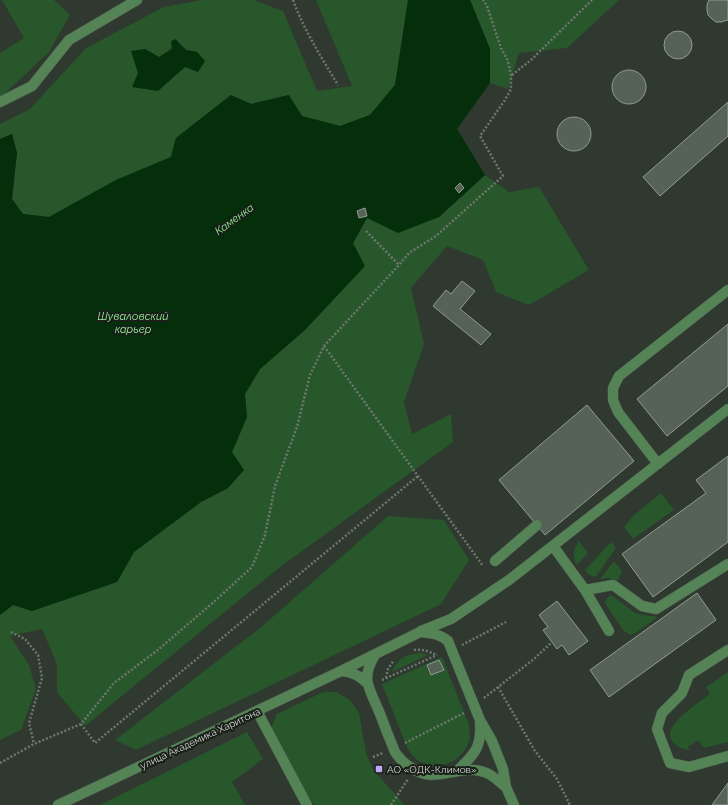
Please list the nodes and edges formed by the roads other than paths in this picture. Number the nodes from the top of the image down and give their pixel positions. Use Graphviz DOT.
graph roads {
  1 [pos="137,0"];
  2 [pos="0,102"];
  3 [pos="728,290"];
  4 [pos="728,409"];
  5 [pos="658,464"];
  6 [pos="537,525"];
  7 [pos="553,546"];
  8 [pos="495,561"];
  9 [pos="728,564"];
  10 [pos="585,590"];
  11 [pos="609,630"];
  12 [pos="420,632"];
  13 [pos="728,650"];
  14 [pos="375,654"];
  15 [pos="342,671"];
  16 [pos="367,682"];
  17 [pos="257,711"];
  18 [pos="480,720"];
  19 [pos="728,756"];
  20 [pos="457,771"];
  21 [pos="506,787"];
  22 [pos="58,805"];
  23 [pos="307,805"];
  24 [pos="514,805"];
  1 -- 2 [label="street"];
  3 -- 5 [label="street"];
  4 -- 5 [label="street, улица Академика Харитона"];
  5 -- 7 [label="street, улица Академика Харитона"];
  6 -- 8 [label="street"];
  7 -- 10 [label="street"];
  7 -- 12 [label="street, улица Академика Харитона"];
  9 -- 10 [label="street"];
  10 -- 11 [label="street"];
  12 -- 14 [label="street, улица Академика Харитона"];
  12 -- 18 [label="street"];
  13 -- 19 [label="street"];
  14 -- 15 [label="street, улица Академика Харитона"];
  14 -- 16 [label="street"];
  15 -- 16 [label="street"];
  15 -- 17 [label="street, улица Академика Харитона"];
  16 -- 20 [label="street"];
  17 -- 22 [label="street, улица Академика Харитона"];
  17 -- 23 [label="street"];
  18 -- 20 [label="street"];
  18 -- 21 [label="street"];
  20 -- 21 [label="street"];
  21 -- 24 [label="street"];
}
